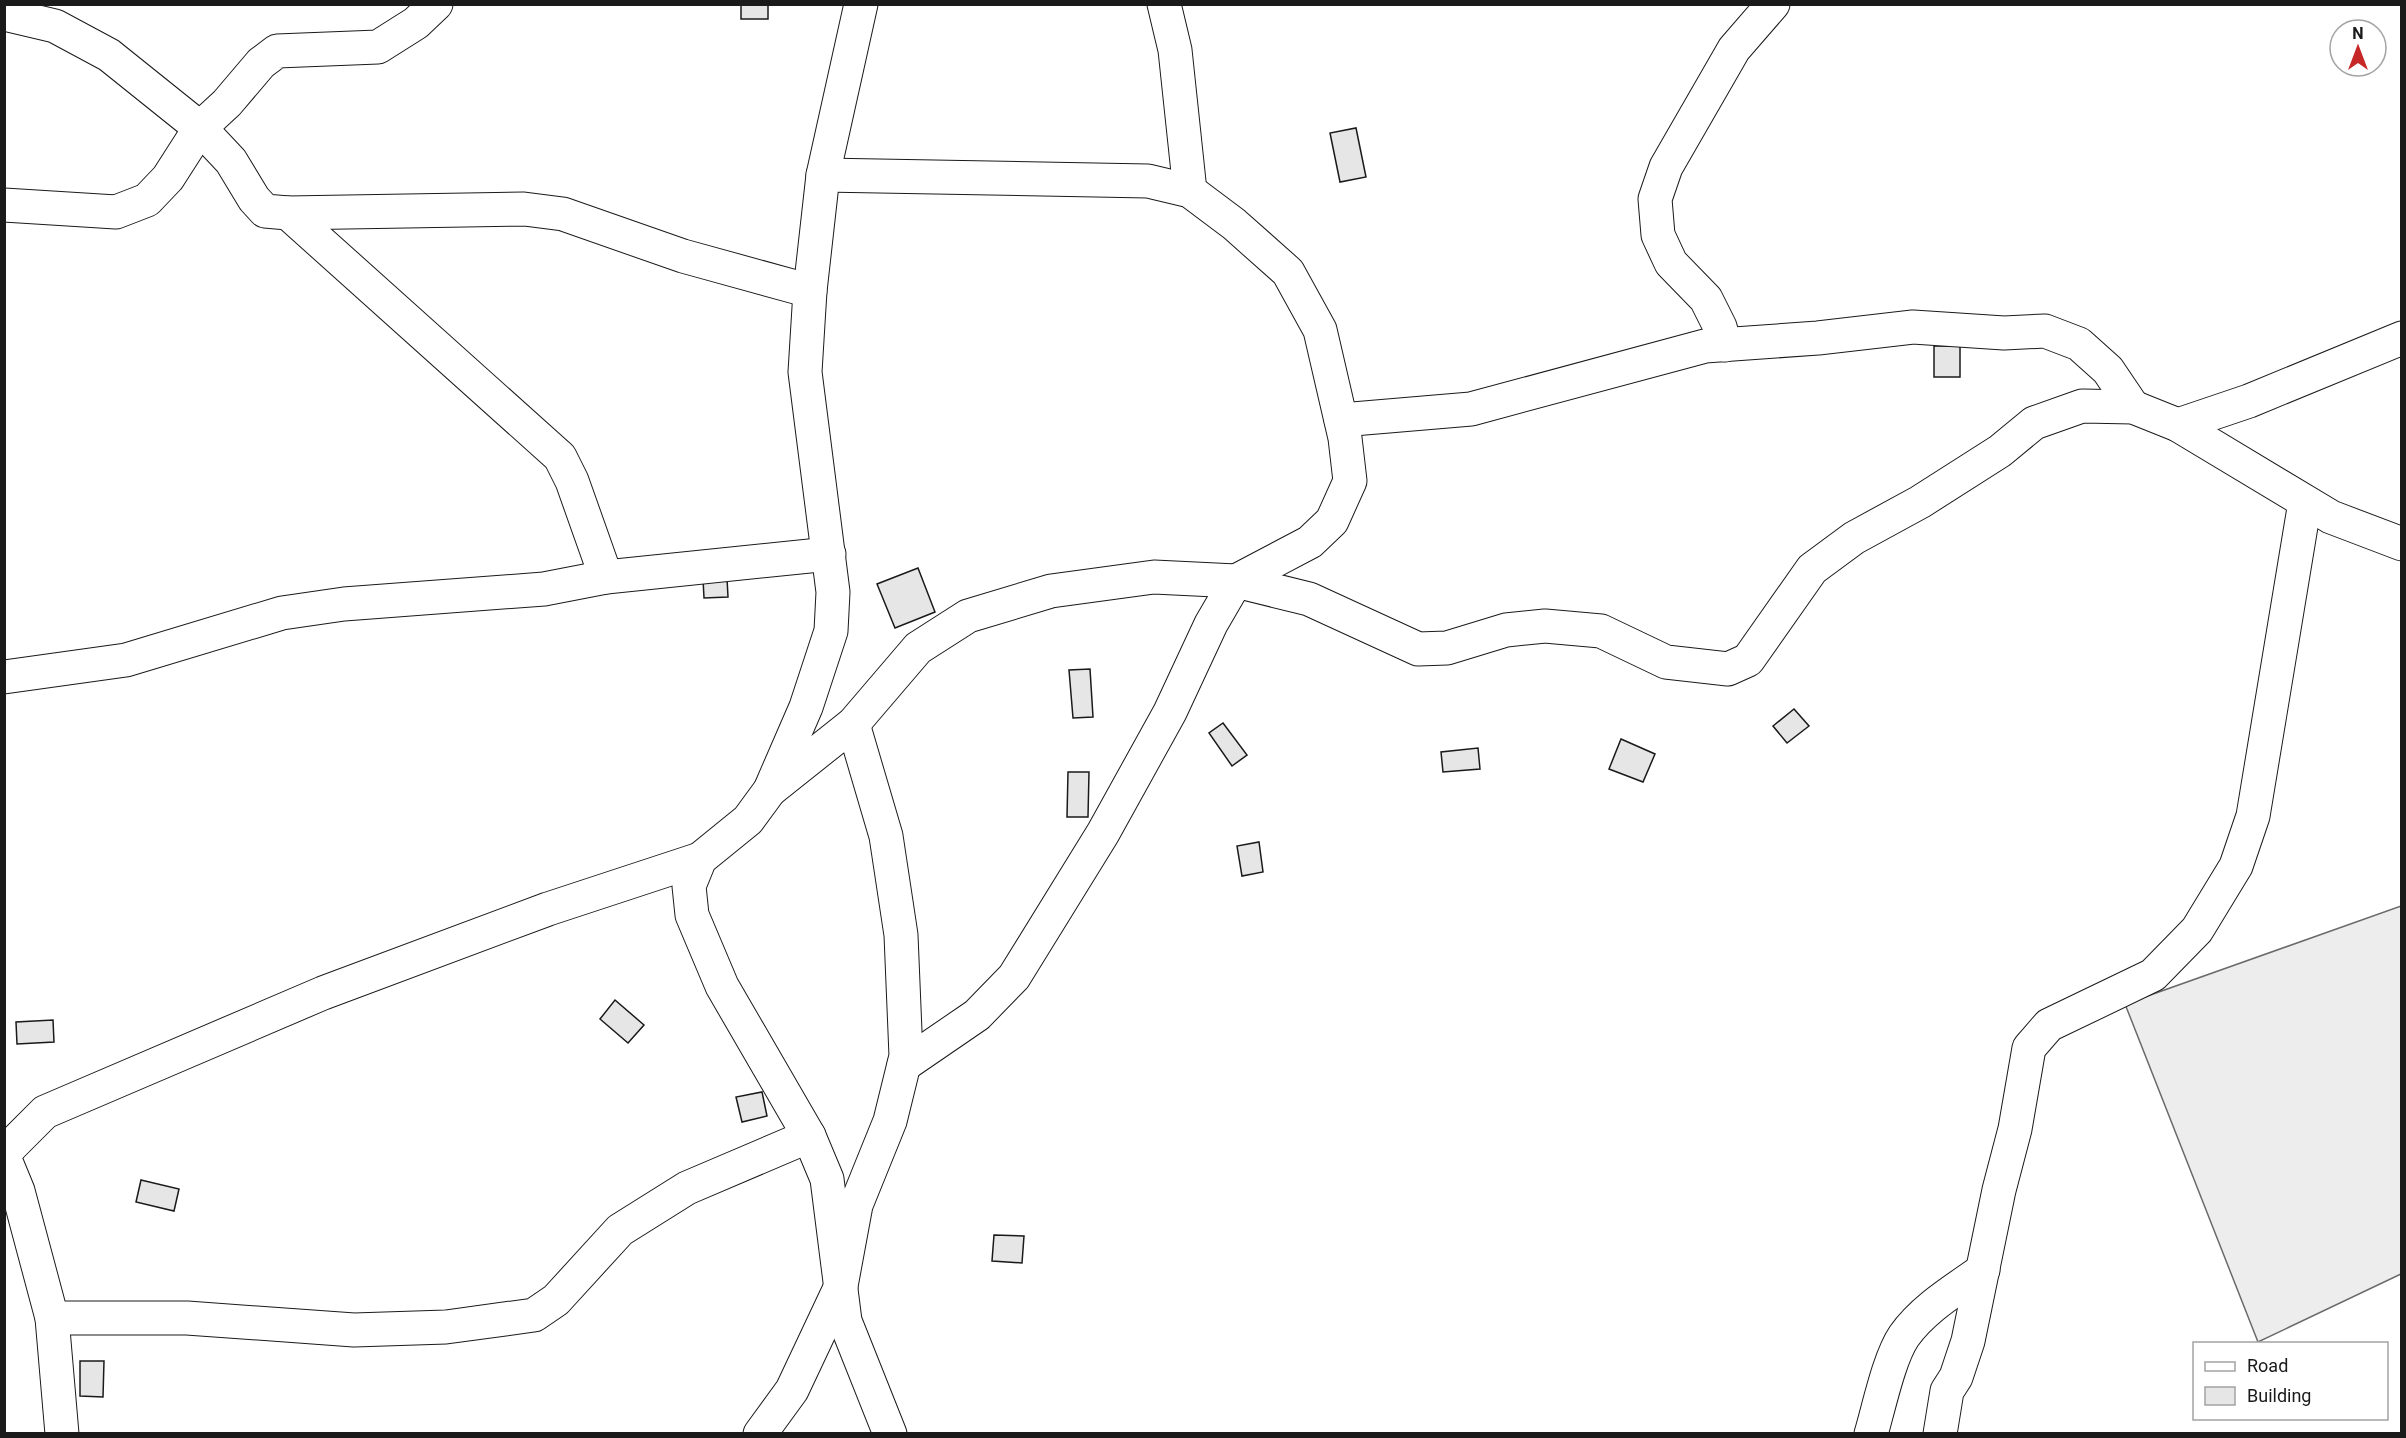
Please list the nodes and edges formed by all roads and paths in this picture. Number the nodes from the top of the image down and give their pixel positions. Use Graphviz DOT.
graph roads {
  1 [pos="436,4"];
  2 [pos="861,4"];
  3 [pos="1164,4"];
  4 [pos="1773,4"];
  5 [pos="4,14"];
  6 [pos="56,15"];
  7 [pos="200,128"];
  8 [pos="823,175"];
  9 [pos="1190,191"];
  10 [pos="4,206"];
  11 [pos="288,213"];
  12 [pos="810,291"];
  13 [pos="2402,338"];
  14 [pos="1725,345"];
  15 [pos="2133,407"];
  16 [pos="1341,420"];
  17 [pos="2178,425"];
  18 [pos="2305,502"];
  19 [pos="2402,544"];
  20 [pos="829,554"];
  21 [pos="606,577"];
  22 [pos="1236,581"];
  23 [pos="4,677"];
  24 [pos="853,724"];
  25 [pos="770,790"];
  26 [pos="700,859"];
  27 [pos="904,1065"];
  28 [pos="809,1136"];
  29 [pos="4,1155"];
  30 [pos="1983,1270"];
  31 [pos="841,1286"];
  32 [pos="51,1318"];
  33 [pos="62,1434"];
  34 [pos="760,1434"];
  35 [pos="890,1434"];
  36 [pos="1871,1434"];
  37 [pos="1940,1434"];
  1 -- 7 [label="street"];
  2 -- 8 [label="street"];
  3 -- 9 [label="street"];
  4 -- 14 [label="street"];
  5 -- 6 [label="street"];
  6 -- 7 [label="street"];
  7 -- 10 [label="street"];
  7 -- 11 [label="street"];
  8 -- 9 [label="street"];
  8 -- 12 [label="street"];
  9 -- 16 [label="street"];
  11 -- 12 [label="street"];
  11 -- 21 [label="street"];
  12 -- 20 [label="street"];
  13 -- 17 [label="street"];
  14 -- 15 [label="street"];
  14 -- 16 [label="street"];
  15 -- 17 [label="street"];
  15 -- 22 [label="street"];
  16 -- 22 [label="street"];
  17 -- 18 [label="street"];
  18 -- 19 [label="street"];
  18 -- 30 [label="street"];
  20 -- 21 [label="street"];
  20 -- 25 [label="street"];
  21 -- 23 [label="street"];
  22 -- 24 [label="street"];
  22 -- 27 [label="street"];
  24 -- 25 [label="street"];
  24 -- 27 [label="street"];
  25 -- 26 [label="street"];
  26 -- 28 [label="street"];
  26 -- 29 [label="street"];
  27 -- 31 [label="street"];
  28 -- 31 [label="street"];
  28 -- 32 [label="street"];
  29 -- 32 [label="street"];
  30 -- 36 [label="street"];
  30 -- 37 [label="street"];
  31 -- 34 [label="street"];
  31 -- 35 [label="street"];
  32 -- 33 [label="street"];
}
